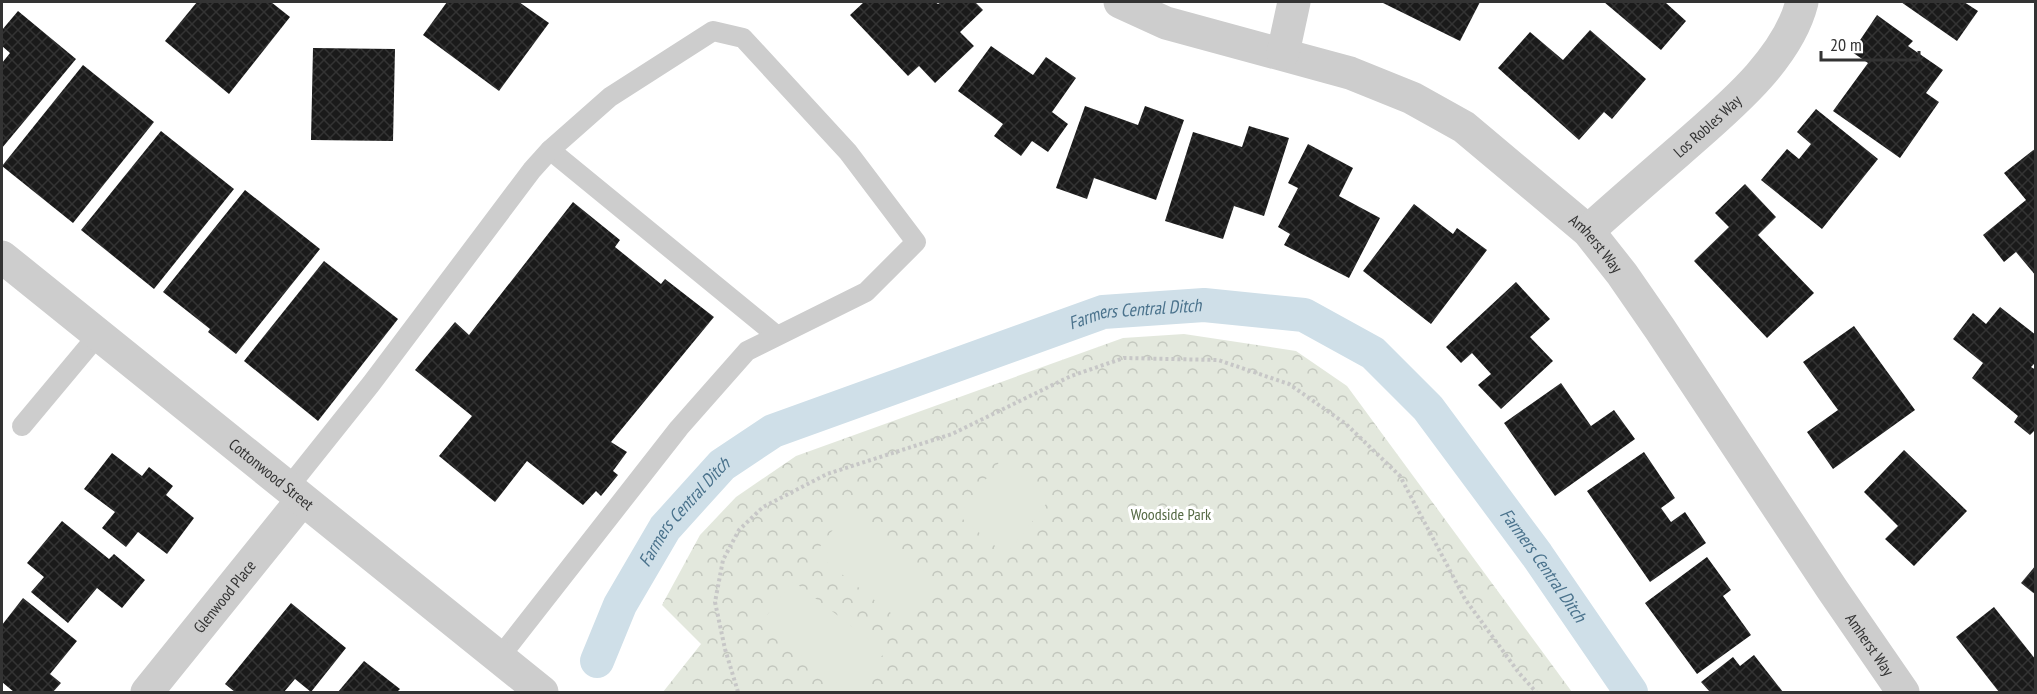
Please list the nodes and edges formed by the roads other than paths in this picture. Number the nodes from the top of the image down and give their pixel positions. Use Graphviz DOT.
graph roads {
  1 [pos="1120,2"];
  2 [pos="1294,2"];
  3 [pos="1802,2"];
  4 [pos="1283,53"];
  5 [pos="550,150"];
  6 [pos="1588,231"];
  7 [pos="2,257"];
  8 [pos="98,335"];
  9 [pos="776,335"];
  10 [pos="22,426"];
  11 [pos="295,494"];
  12 [pos="499,658"];
  13 [pos="147,693"];
  14 [pos="542,693"];
  15 [pos="1903,693"];
  1 -- 4 [label="street, Amherst Way"];
  2 -- 4 [label="street"];
  3 -- 6 [label="street, Los Robles Way"];
  4 -- 6 [label="street, Amherst Way"];
  5 -- 9 [label="lane"];
  5 -- 9 [label="lane"];
  5 -- 11 [label="lane"];
  6 -- 15 [label="street, Amherst Way"];
  7 -- 8 [label="street, Cottonwood Street"];
  8 -- 10 [label="lane"];
  8 -- 11 [label="street, Cottonwood Street"];
  9 -- 12 [label="lane"];
  11 -- 12 [label="street, Cottonwood Street"];
  11 -- 13 [label="street, Glenwood Place"];
  12 -- 14 [label="street, Cottonwood Street"];
}
